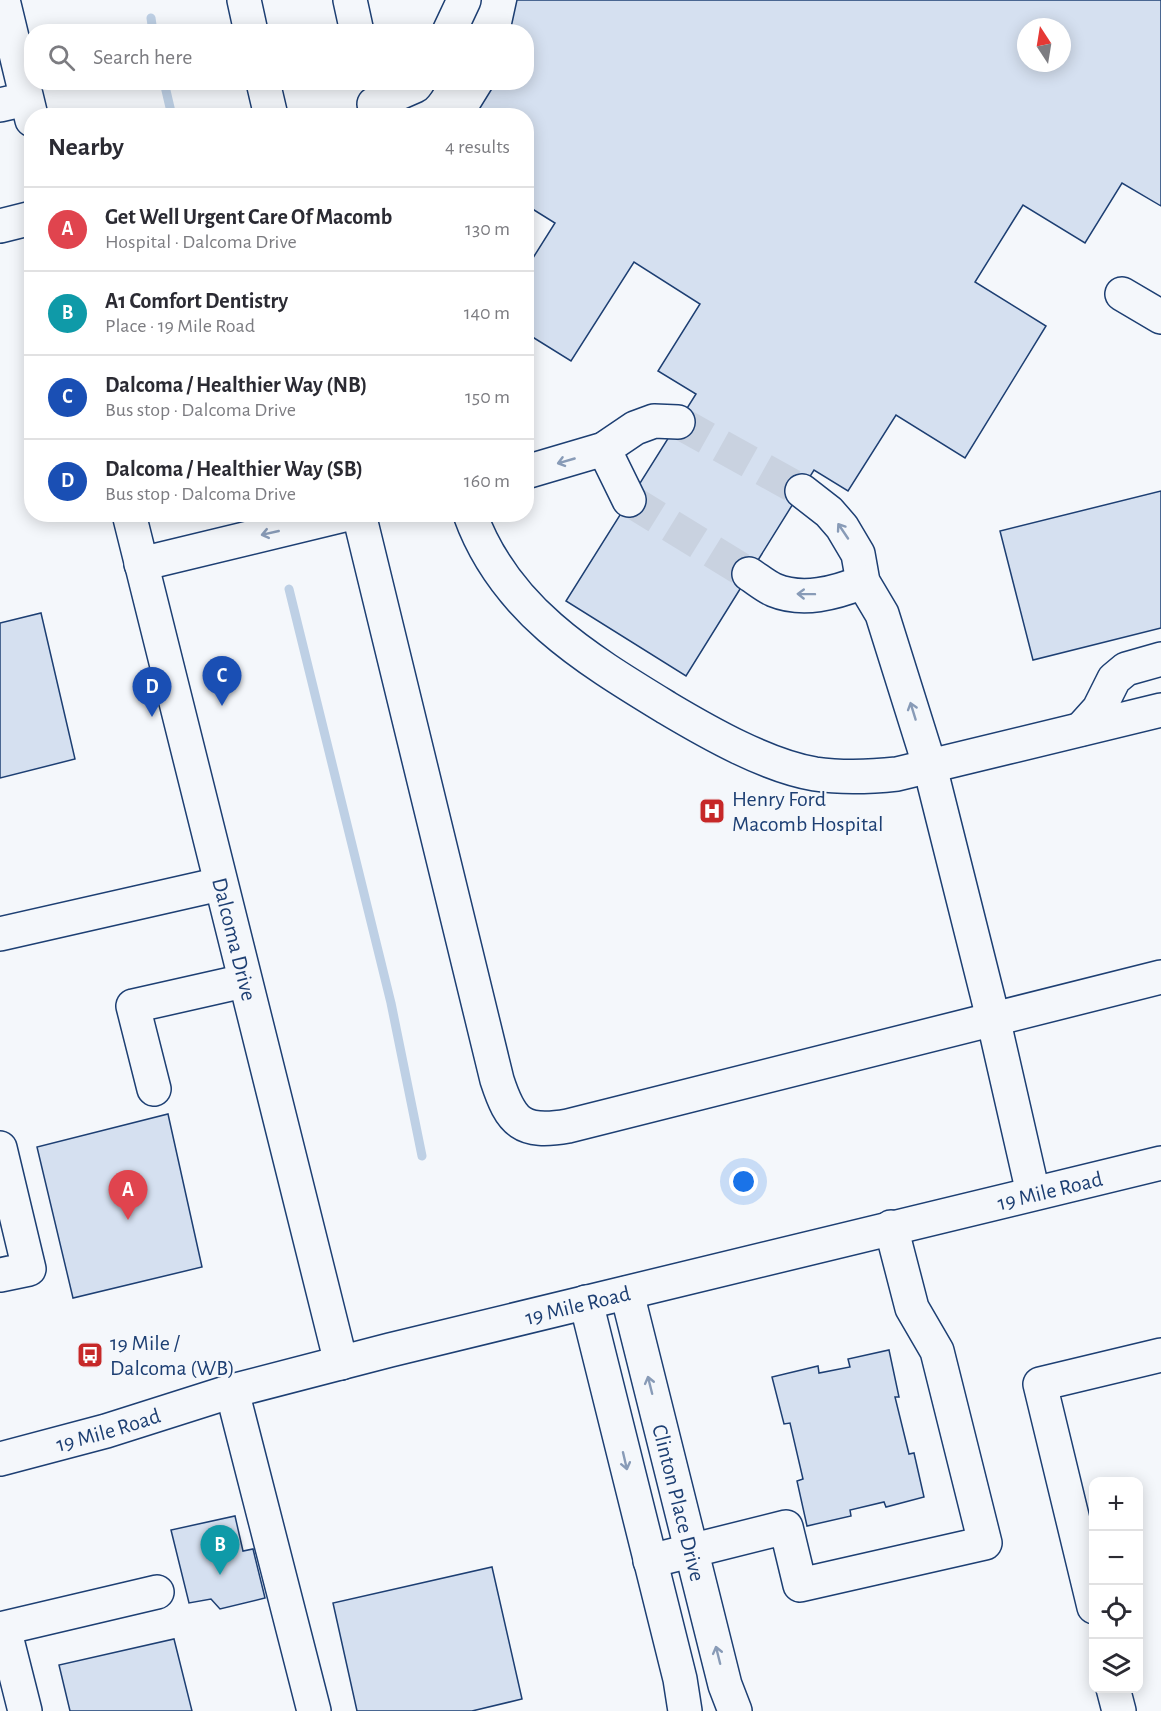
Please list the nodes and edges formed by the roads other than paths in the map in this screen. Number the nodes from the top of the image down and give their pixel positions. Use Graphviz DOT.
graph roads {
  1 [pos="3,0"];
  2 [pos="243,0"];
  3 [pos="350,0"];
  4 [pos="464,0"];
  5 [pos="249,24"];
  6 [pos="355,24"];
  7 [pos="453,24"];
  8 [pos="265,90"];
  9 [pos="404,90"];
  10 [pos="373,101"];
  11 [pos="19,108"];
  12 [pos="269,108"];
  13 [pos="24,220"];
  14 [pos="0,226"];
  15 [pos="1122,294"];
  16 [pos="1161,317"];
  17 [pos="678,422"];
  18 [pos="604,449"];
  19 [pos="534,470"];
  20 [pos="802,491"];
  21 [pos="629,500"];
  22 [pos="131,522"];
  23 [pos="315,522"];
  24 [pos="361,522"];
  25 [pos="473,522"];
  26 [pos="141,564"];
  27 [pos="749,574"];
  28 [pos="863,582"];
  29 [pos="1161,659"];
  30 [pos="1161,710"];
  31 [pos="1081,729"];
  32 [pos="930,767"];
  33 [pos="220,884"];
  34 [pos="0,934"];
  35 [pos="1161,977"];
  36 [pos="244,981"];
  37 [pos="993,1018"];
  38 [pos="154,1089"];
  39 [pos="0,1148"];
  40 [pos="1161,1163"];
  41 [pos="1033,1192"];
  42 [pos="891,1227"];
  43 [pos="0,1275"];
  44 [pos="627,1293"];
  45 [pos="586,1302"];
  46 [pos="1161,1355"];
  47 [pos="341,1363"];
  48 [pos="232,1391"];
  49 [pos="0,1459"];
  50 [pos="692,1550"];
  51 [pos="650,1561"];
  52 [pos="1089,1586"];
  53 [pos="157,1592"];
  54 [pos="1114,1693"];
  55 [pos="25,1711"];
  56 [pos="314,1711"];
  57 [pos="685,1711"];
  58 [pos="735,1711"];
  59 [pos="1119,1711"];
  1 -- 11 [label="street"];
  2 -- 5 [label="street"];
  3 -- 6 [label="street"];
  4 -- 7 [label="street"];
  8 -- 12 [label="street"];
  9 -- 10 [label="street"];
  13 -- 14 [label="street"];
  15 -- 16 [label="street"];
  17 -- 18 [label="street"];
  18 -- 19 [label="street, one-way"];
  18 -- 21 [label="street"];
  28 -- 20 [label="street, one-way"];
  22 -- 26 [label="street, Dalcoma Drive"];
  23 -- 26 [label="street, one-way"];
  24 -- 37 [label="street"];
  25 -- 32 [label="street"];
  26 -- 33 [label="street, Dalcoma Drive"];
  28 -- 27 [label="street, one-way"];
  32 -- 28 [label="street, one-way"];
  29 -- 31 [label="street"];
  30 -- 31 [label="street"];
  31 -- 32 [label="street"];
  32 -- 37 [label="street"];
  33 -- 34 [label="street"];
  33 -- 36 [label="street, Dalcoma Drive"];
  35 -- 37 [label="street"];
  36 -- 38 [label="street"];
  36 -- 47 [label="street, Dalcoma Drive"];
  37 -- 41 [label="street"];
  39 -- 43 [label="street"];
  40 -- 41 [label="street, 19 Mile Road"];
  41 -- 42 [label="street, 19 Mile Road"];
  42 -- 44 [label="street, 19 Mile Road"];
  42 -- 50 [label="street"];
  44 -- 45 [label="street, 19 Mile Road"];
  50 -- 44 [label="street, Clinton Place Drive, one-way"];
  45 -- 47 [label="street, 19 Mile Road"];
  45 -- 51 [label="street, Clinton Place Drive, one-way"];
  46 -- 52 [label="street"];
  47 -- 48 [label="street, 19 Mile Road"];
  48 -- 49 [label="street, 19 Mile Road"];
  48 -- 56 [label="street"];
  50 -- 51 [label="street"];
  58 -- 50 [label="street, Clinton Place Drive, one-way"];
  51 -- 57 [label="street, Clinton Place Drive"];
  53 -- 55 [label="street"];
  54 -- 59 [label="street"];
}
